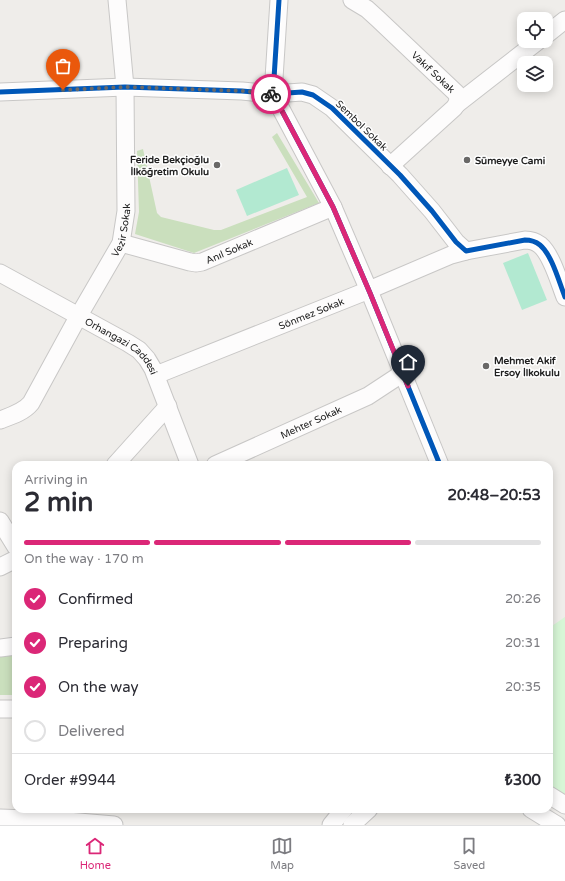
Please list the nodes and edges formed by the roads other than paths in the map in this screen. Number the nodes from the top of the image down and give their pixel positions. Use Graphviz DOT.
graph roads {
  1 [pos="117,0"];
  2 [pos="279,0"];
  3 [pos="352,0"];
  4 [pos="565,20"];
  5 [pos="553,29"];
  6 [pos="529,48"];
  7 [pos="125,87"];
  8 [pos="0,92"];
  9 [pos="273,94"];
  10 [pos="457,104"];
  11 [pos="390,166"];
  12 [pos="333,207"];
  13 [pos="121,243"];
  14 [pos="466,251"];
  15 [pos="0,273"];
  16 [pos="369,290"];
  17 [pos="565,297"];
  18 [pos="78,317"];
  19 [pos="403,373"];
  20 [pos="156,375"];
  21 [pos="168,406"];
  22 [pos="0,420"];
  23 [pos="119,461"];
  24 [pos="189,461"];
  25 [pos="224,461"];
  26 [pos="438,461"];
  27 [pos="0,521"];
  28 [pos="12,540"];
  29 [pos="12,561"];
  30 [pos="0,567"];
  31 [pos="12,646"];
  32 [pos="0,648"];
  33 [pos="0,709"];
  34 [pos="12,709"];
  35 [pos="553,798"];
  36 [pos="565,805"];
  37 [pos="341,813"];
  38 [pos="365,813"];
  39 [pos="538,813"];
  40 [pos="0,818"];
  41 [pos="55,818"];
  42 [pos="114,825"];
  43 [pos="331,825"];
  44 [pos="352,825"];
  45 [pos="557,825"];
  1 -- 7 [label="street, Vezir Sokak"];
  2 -- 9 [label="street"];
  3 -- 10 [label="street, Vakıf Sokak"];
  4 -- 5 [label="street"];
  6 -- 10 [label="street"];
  7 -- 8 [label="street, Sembol Sokak"];
  7 -- 9 [label="street, Sembol Sokak"];
  7 -- 13 [label="street, Vezir Sokak"];
  9 -- 11 [label="street, Sembol Sokak"];
  9 -- 12 [label="street"];
  10 -- 11 [label="street, Vakıf Sokak"];
  11 -- 14 [label="street, Sembol Sokak"];
  12 -- 13 [label="street, Anıl Sokak"];
  12 -- 16 [label="street"];
  13 -- 18 [label="street, Vezir Sokak"];
  14 -- 16 [label="street, Sönmez Sokak"];
  14 -- 17 [label="street"];
  15 -- 18 [label="street, Orhangazi Caddesi"];
  16 -- 19 [label="street"];
  16 -- 20 [label="street, Sönmez Sokak"];
  18 -- 20 [label="street, Orhangazi Caddesi"];
  18 -- 22 [label="street, Vezir Sokak"];
  19 -- 25 [label="street, Mehter Sokak"];
  19 -- 26 [label="street"];
  20 -- 21 [label="street, Orhangazi Caddesi"];
  21 -- 23 [label="street"];
  21 -- 24 [label="street, Orhangazi Caddesi"];
  27 -- 28 [label="street"];
  29 -- 30 [label="street"];
  31 -- 32 [label="street"];
  33 -- 34 [label="street"];
  35 -- 36 [label="street"];
  37 -- 43 [label="street"];
  38 -- 44 [label="street"];
  39 -- 45 [label="street"];
  40 -- 41 [label="street"];
  41 -- 42 [label="street"];
}
